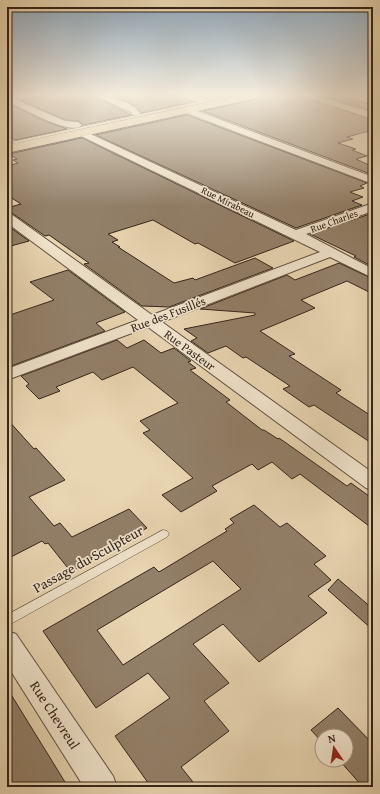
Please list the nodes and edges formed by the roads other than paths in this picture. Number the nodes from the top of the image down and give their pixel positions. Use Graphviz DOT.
graph roads {
  1 [pos="60,132"];
  2 [pos="63,132"];
  3 [pos="69,132"];
  4 [pos="86,132"];
  5 [pos="246,132"];
  6 [pos="7,140"];
  7 [pos="7,144"];
  8 [pos="7,149"];
  9 [pos="373,180"];
  10 [pos="373,207"];
  11 [pos="7,217"];
  12 [pos="295,234"];
  13 [pos="329,253"];
  14 [pos="373,274"];
  15 [pos="150,321"];
  16 [pos="7,376"];
  17 [pos="373,484"];
  18 [pos="163,534"];
  19 [pos="7,621"];
  20 [pos="7,642"];
  21 [pos="102,787"];
  1 -- 6 [label="main road"];
  2 -- 7 [label="lane"];
  3 -- 8 [label="main road"];
  4 -- 12 [label="street, Rue Mirabeau"];
  5 -- 9 [label="street"];
  10 -- 12 [label="street, Rue Charles"];
  11 -- 15 [label="street, Rue Pasteur"];
  12 -- 13 [label="street, Rue Mirabeau"];
  13 -- 14 [label="street, Rue Mirabeau"];
  13 -- 15 [label="street, Rue des Fusillés"];
  15 -- 16 [label="street, Rue des Fusillés"];
  15 -- 17 [label="street, Rue Pasteur"];
  18 -- 19 [label="lane, Passage du Sculpteur"];
  20 -- 21 [label="street, Rue Chevreul"];
}
